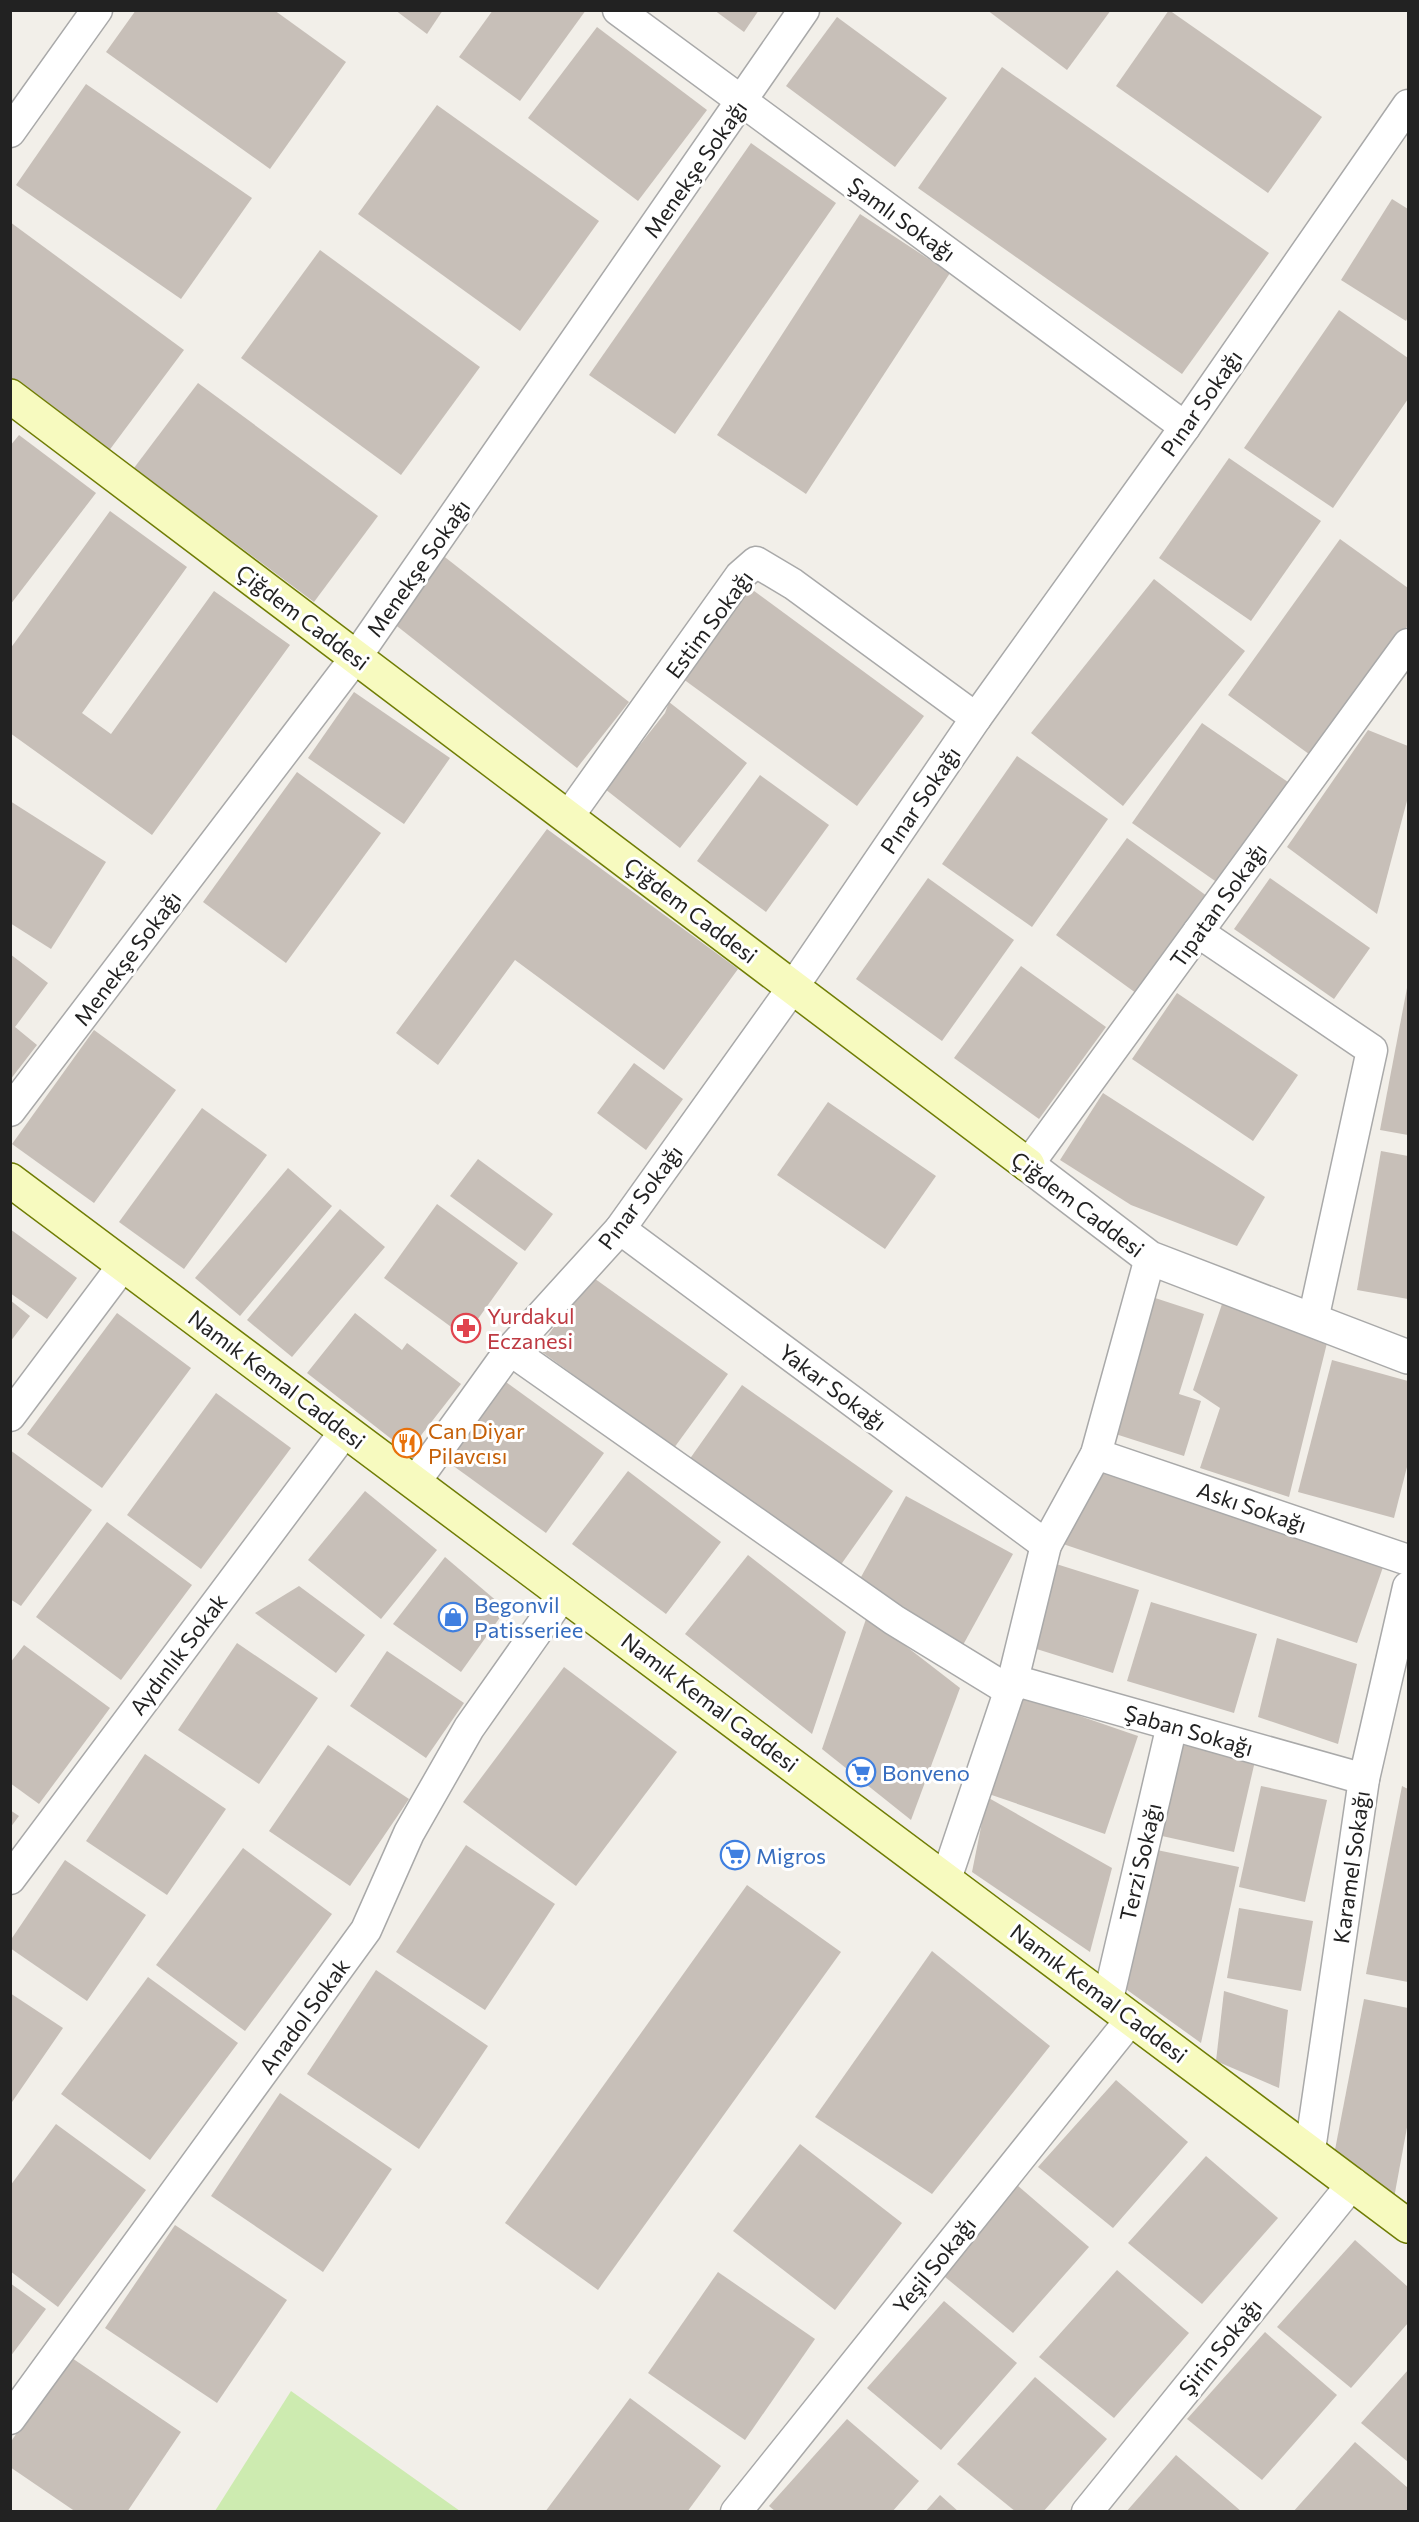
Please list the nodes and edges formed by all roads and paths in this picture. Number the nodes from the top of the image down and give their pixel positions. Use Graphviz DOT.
graph roads {
  1 [pos="97,10"];
  2 [pos="618,10"];
  3 [pos="804,10"];
  4 [pos="742,101"];
  5 [pos="1408,105"];
  6 [pos="10,132"];
  7 [pos="10,396"];
  8 [pos="1185,427"];
  9 [pos="1408,644"];
  10 [pos="356,657"];
  11 [pos="976,718"];
  12 [pos="568,817"];
  13 [pos="1198,932"];
  14 [pos="793,987"];
  15 [pos="10,1111"];
  16 [pos="1028,1166"];
  17 [pos="10,1180"];
  18 [pos="620,1229"];
  19 [pos="1150,1258"];
  20 [pos="124,1264"];
  21 [pos="1313,1320"];
  22 [pos="510,1350"];
  23 [pos="1408,1357"];
  24 [pos="10,1416"];
  25 [pos="346,1430"];
  26 [pos="1096,1454"];
  27 [pos="415,1482"];
  28 [pos="1046,1545"];
  29 [pos="1408,1560"];
  30 [pos="1408,1587"];
  31 [pos="564,1593"];
  32 [pos="1011,1686"];
  33 [pos="1172,1725"];
  34 [pos="1364,1779"];
  35 [pos="10,1879"];
  36 [pos="946,1879"];
  37 [pos="1120,2009"];
  38 [pos="1310,2150"];
  39 [pos="1353,2182"];
  40 [pos="1408,2226"];
  41 [pos="10,2419"];
  42 [pos="736,2511"];
  43 [pos="1087,2511"];
  1 -- 6 [label="street"];
  2 -- 4 [label="street, Şamlı Sokağı"];
  3 -- 4 [label="street, Menekşe Sokağı"];
  4 -- 8 [label="street, Şamlı Sokağı"];
  4 -- 10 [label="street, Menekşe Sokağı"];
  5 -- 8 [label="street, Pınar Sokağı"];
  7 -- 10 [label="main road, Çiğdem Caddesi"];
  8 -- 11 [label="street, Pınar Sokağı"];
  9 -- 13 [label="street, Tıpatan Sokağı"];
  10 -- 12 [label="main road, Çiğdem Caddesi"];
  10 -- 15 [label="street, Menekşe Sokağı"];
  11 -- 12 [label="street, Estim Sokağı"];
  11 -- 14 [label="street, Pınar Sokağı"];
  12 -- 14 [label="main road, Çiğdem Caddesi"];
  13 -- 16 [label="street, Tıpatan Sokağı"];
  13 -- 21 [label="street"];
  14 -- 16 [label="main road, Çiğdem Caddesi"];
  14 -- 18 [label="street, Pınar Sokağı"];
  16 -- 19 [label="street, Çiğdem Caddesi"];
  17 -- 20 [label="main road, Namık Kemal Caddesi"];
  18 -- 22 [label="street, Pınar Sokağı"];
  18 -- 28 [label="street, Yakar Sokağı"];
  19 -- 21 [label="street, Çiğdem Caddesi"];
  19 -- 26 [label="street"];
  20 -- 24 [label="street"];
  20 -- 25 [label="main road, Namık Kemal Caddesi"];
  21 -- 23 [label="street, Çiğdem Caddesi"];
  22 -- 27 [label="street, Pınar Sokağı"];
  22 -- 32 [label="street, Şaban Sokağı"];
  25 -- 27 [label="main road, Namık Kemal Caddesi"];
  25 -- 35 [label="street, Aydınlık Sokak"];
  26 -- 28 [label="street"];
  26 -- 29 [label="street, Askı Sokağı"];
  27 -- 31 [label="main road, Namık Kemal Caddesi"];
  28 -- 32 [label="street"];
  30 -- 34 [label="street, Karamel Sokağı"];
  31 -- 36 [label="main road, Namık Kemal Caddesi"];
  31 -- 41 [label="street, Anadol Sokak"];
  32 -- 33 [label="street, Şaban Sokağı"];
  32 -- 36 [label="street"];
  33 -- 34 [label="street, Şaban Sokağı"];
  33 -- 37 [label="street, Terzi Sokağı"];
  34 -- 38 [label="street, Karamel Sokağı"];
  36 -- 37 [label="main road, Namık Kemal Caddesi"];
  37 -- 38 [label="main road, Namık Kemal Caddesi"];
  37 -- 42 [label="street, Yeşil Sokağı"];
  38 -- 39 [label="main road, Namık Kemal Caddesi"];
  39 -- 40 [label="main road, Namık Kemal Caddesi"];
  39 -- 43 [label="street, Şirin Sokağı"];
}
